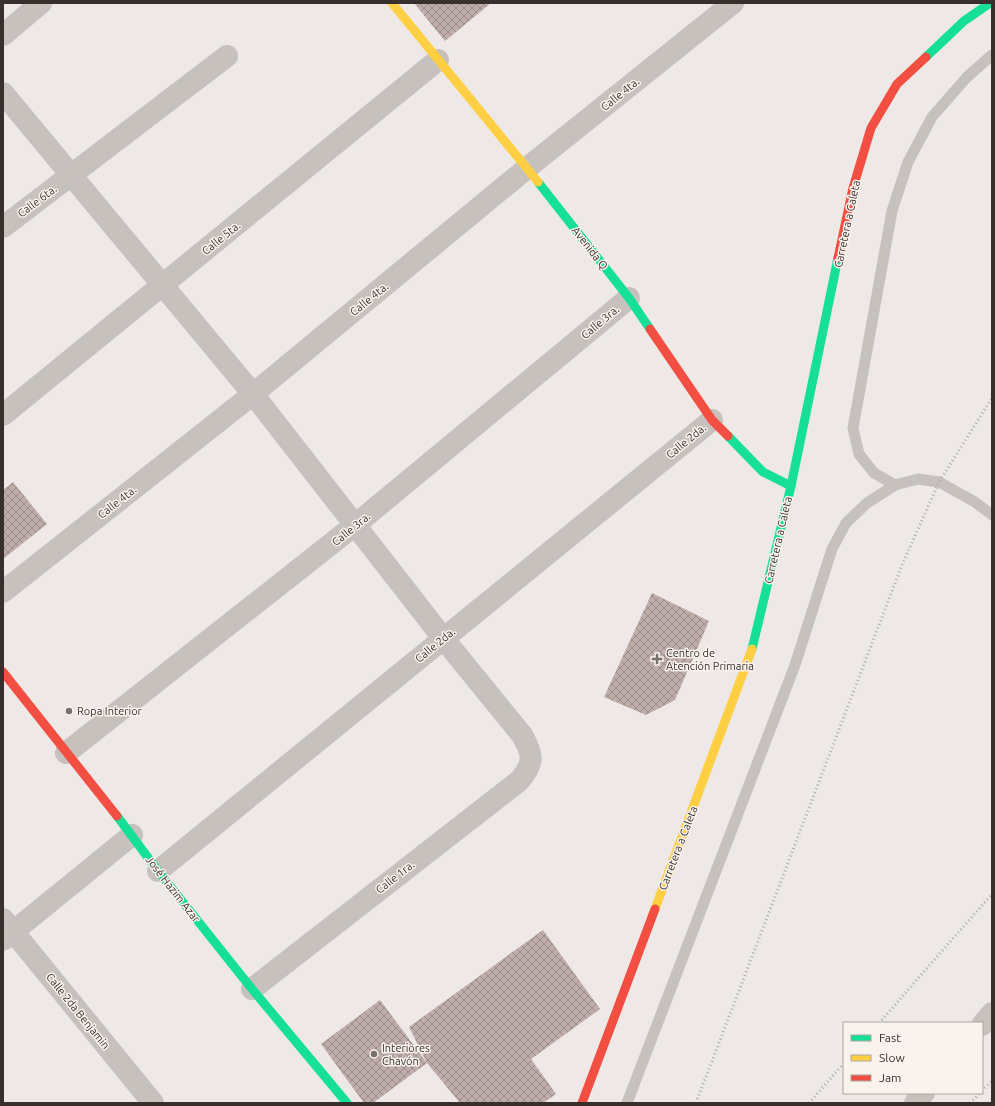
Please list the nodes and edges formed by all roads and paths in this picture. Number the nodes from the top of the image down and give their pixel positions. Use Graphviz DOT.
graph roads {
  1 [pos="41,3"];
  2 [pos="392,3"];
  3 [pos="733,3"];
  4 [pos="990,3"];
  5 [pos="3,35"];
  6 [pos="992,55"];
  7 [pos="227,56"];
  8 [pos="438,60"];
  9 [pos="3,93"];
  10 [pos="527,168"];
  11 [pos="71,176"];
  12 [pos="3,227"];
  13 [pos="163,286"];
  14 [pos="629,298"];
  15 [pos="253,394"];
  16 [pos="3,415"];
  17 [pos="712,420"];
  18 [pos="895,485"];
  19 [pos="791,486"];
  20 [pos="992,515"];
  21 [pos="355,525"];
  22 [pos="3,592"];
  23 [pos="443,638"];
  24 [pos="3,672"];
  25 [pos="66,753"];
  26 [pos="132,835"];
  27 [pos="158,871"];
  28 [pos="6,930"];
  29 [pos="252,989"];
  30 [pos="992,1013"];
  31 [pos="983,1024"];
  32 [pos="923,1094"];
  33 [pos="153,1103"];
  34 [pos="347,1103"];
  35 [pos="582,1103"];
  36 [pos="627,1103"];
  37 [pos="915,1103"];
  1 -- 5 [label="street"];
  2 -- 8 [label="street, Avenida Q"];
  3 -- 10 [label="street, Calle 4ta."];
  4 -- 19 [label="street, Carretera a Caleta"];
  6 -- 18 [label="lane"];
  7 -- 11 [label="street, Calle 6ta."];
  8 -- 10 [label="street, Avenida Q"];
  8 -- 13 [label="street, Calle 5ta."];
  9 -- 11 [label="street"];
  10 -- 14 [label="street, Avenida Q"];
  10 -- 15 [label="street, Calle 4ta."];
  11 -- 12 [label="street, Calle 6ta."];
  11 -- 13 [label="street"];
  13 -- 15 [label="street"];
  13 -- 16 [label="street, Calle 5ta."];
  14 -- 17 [label="street, Avenida Q"];
  14 -- 21 [label="street, Calle 3ra."];
  15 -- 21 [label="street"];
  15 -- 22 [label="street, Calle 4ta."];
  17 -- 19 [label="street, Avenida Q"];
  17 -- 23 [label="street, Calle 2da."];
  18 -- 20 [label="lane"];
  18 -- 36 [label="lane"];
  19 -- 35 [label="street, Carretera a Caleta"];
  21 -- 23 [label="street"];
  21 -- 25 [label="street, Calle 3ra."];
  23 -- 27 [label="street, Calle 2da."];
  23 -- 29 [label="street, Calle 1ra."];
  24 -- 25 [label="street, José Hazim Azar"];
  25 -- 26 [label="street, José Hazim Azar"];
  26 -- 27 [label="street, José Hazim Azar"];
  26 -- 28 [label="street"];
  27 -- 29 [label="street, José Hazim Azar"];
  28 -- 33 [label="street, Calle 2da Benjamin"];
  29 -- 34 [label="street, José Hazim Azar"];
  30 -- 31 [label="street"];
  32 -- 37 [label="street"];
}
